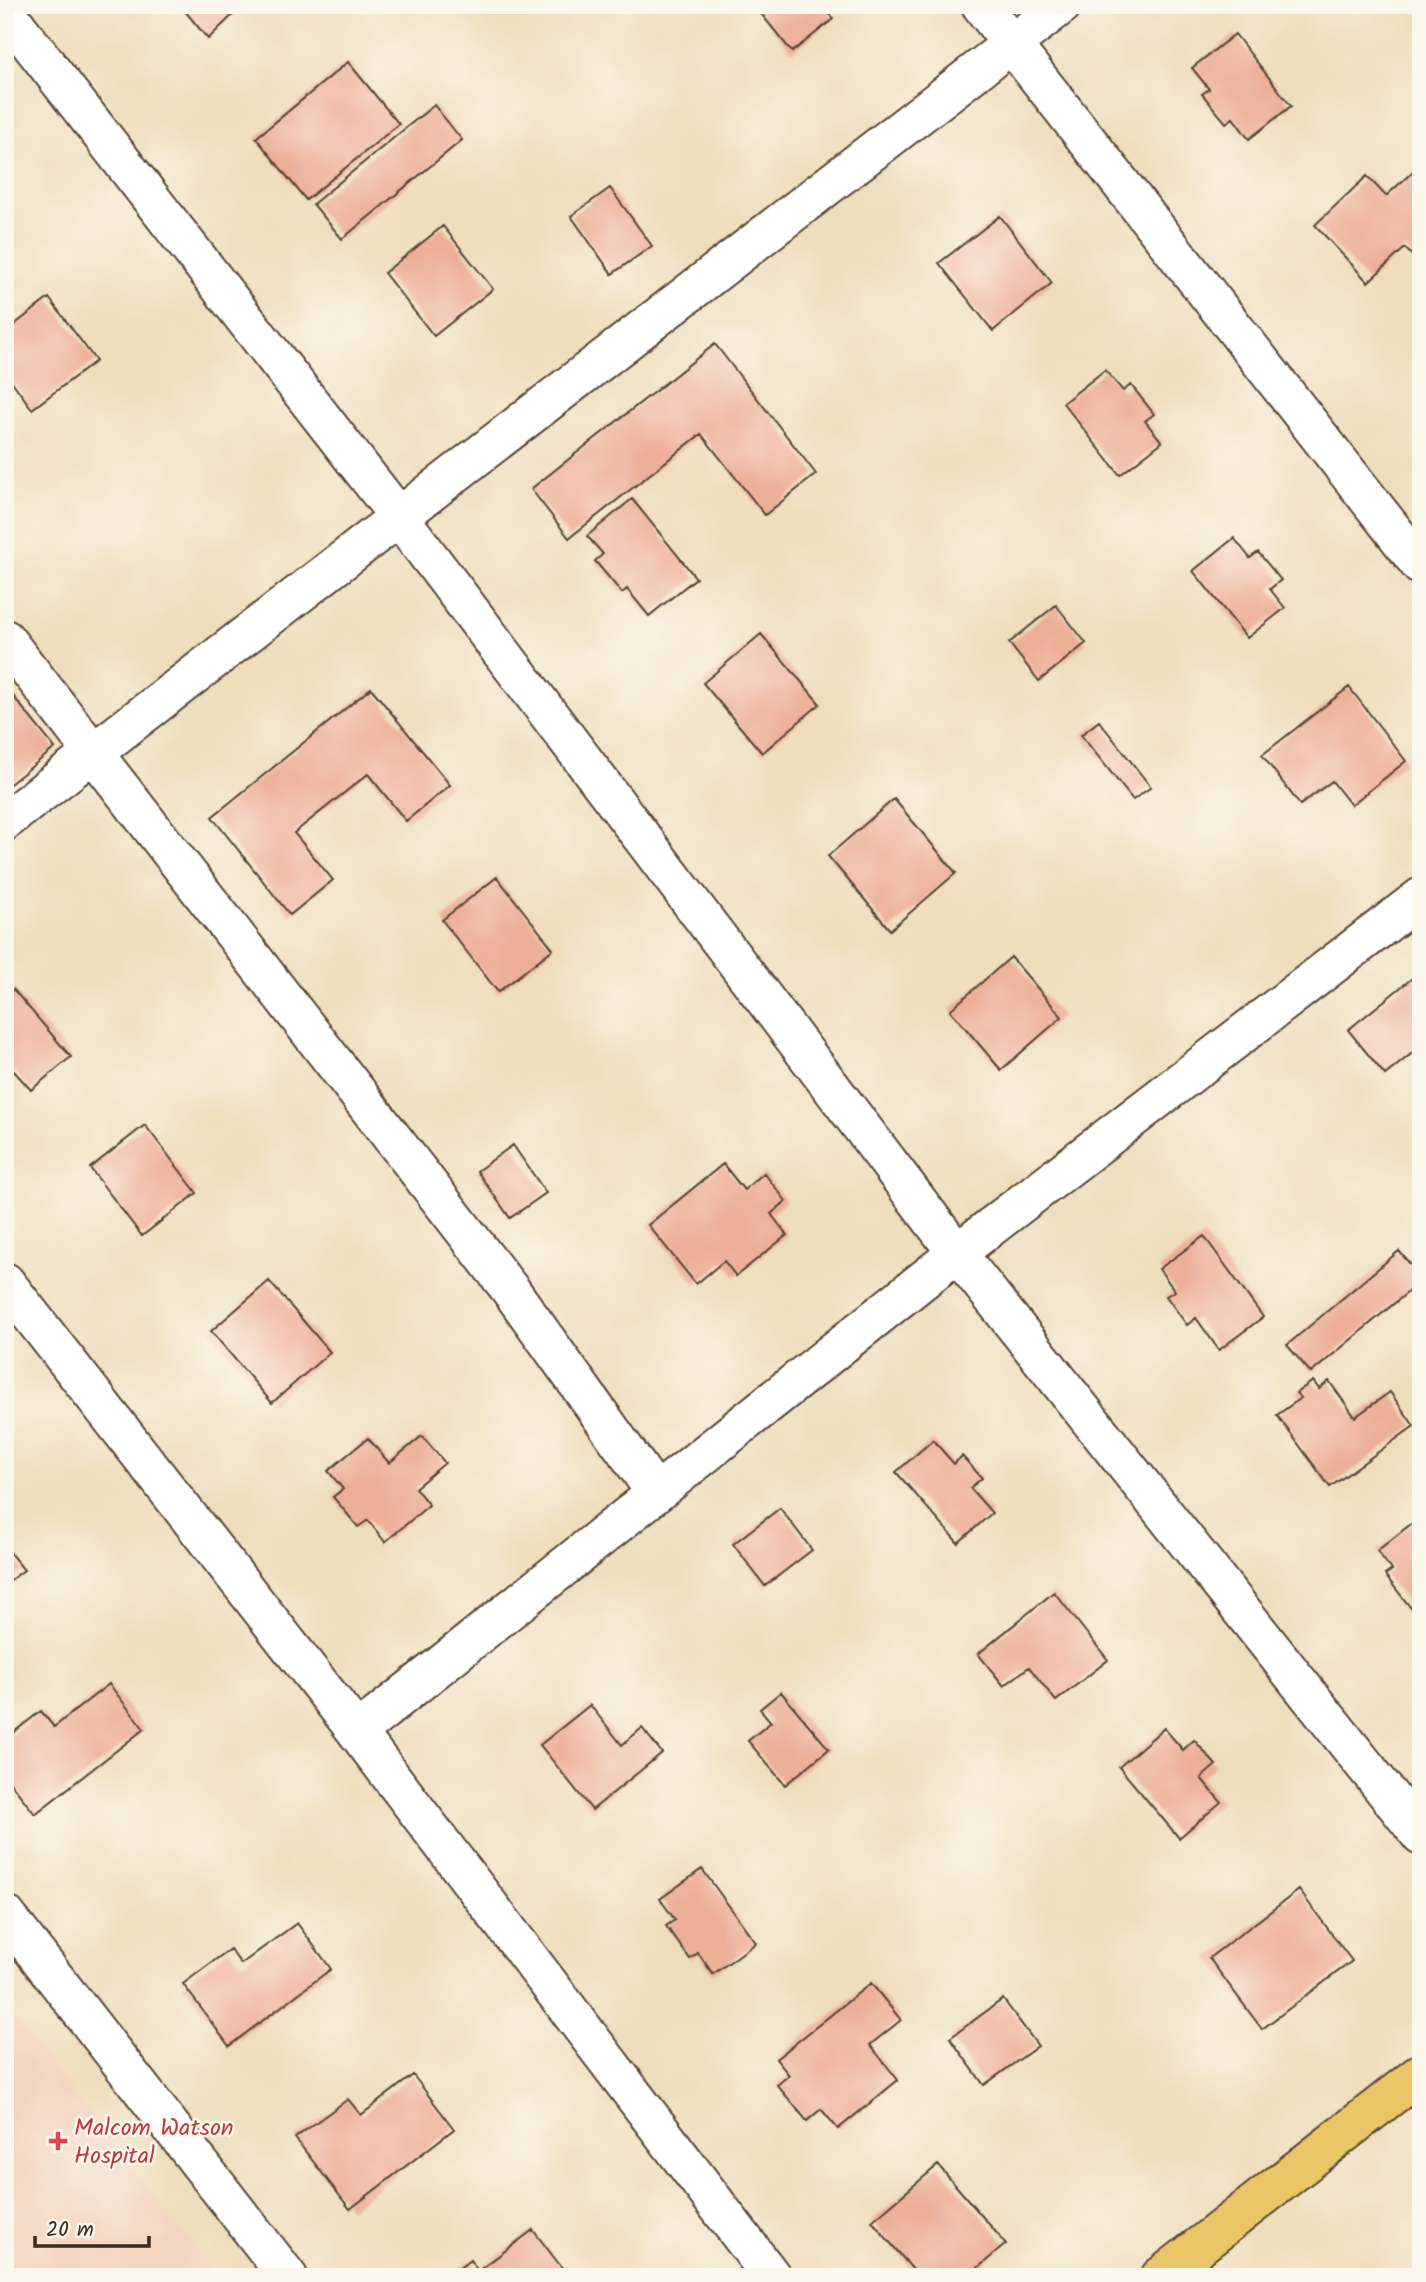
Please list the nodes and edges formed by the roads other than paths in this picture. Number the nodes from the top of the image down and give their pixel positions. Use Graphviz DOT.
graph roads {
  1 [pos="981,5"];
  2 [pos="1062,5"];
  3 [pos="5,11"];
  4 [pos="1011,44"];
  5 [pos="399,517"];
  6 [pos="1421,566"];
  7 [pos="5,639"];
  8 [pos="94,752"];
  9 [pos="5,821"];
  10 [pos="1421,897"];
  11 [pos="957,1254"];
  12 [pos="5,1282"];
  13 [pos="656,1493"];
  14 [pos="357,1732"];
  15 [pos="1421,1836"];
  16 [pos="5,1914"];
  17 [pos="1421,2073"];
  18 [pos="288,2277"];
  19 [pos="772,2277"];
  20 [pos="1160,2277"];
  1 -- 4 [label="street"];
  2 -- 4 [label="street"];
  3 -- 5 [label="street"];
  4 -- 5 [label="street"];
  4 -- 6 [label="street"];
  5 -- 8 [label="street"];
  5 -- 11 [label="street"];
  7 -- 8 [label="street"];
  8 -- 9 [label="street"];
  8 -- 13 [label="street"];
  10 -- 11 [label="street"];
  11 -- 13 [label="street"];
  11 -- 15 [label="street"];
  12 -- 14 [label="street"];
  13 -- 14 [label="street"];
  14 -- 19 [label="street"];
  16 -- 18 [label="street"];
  17 -- 20 [label="main road"];
}
